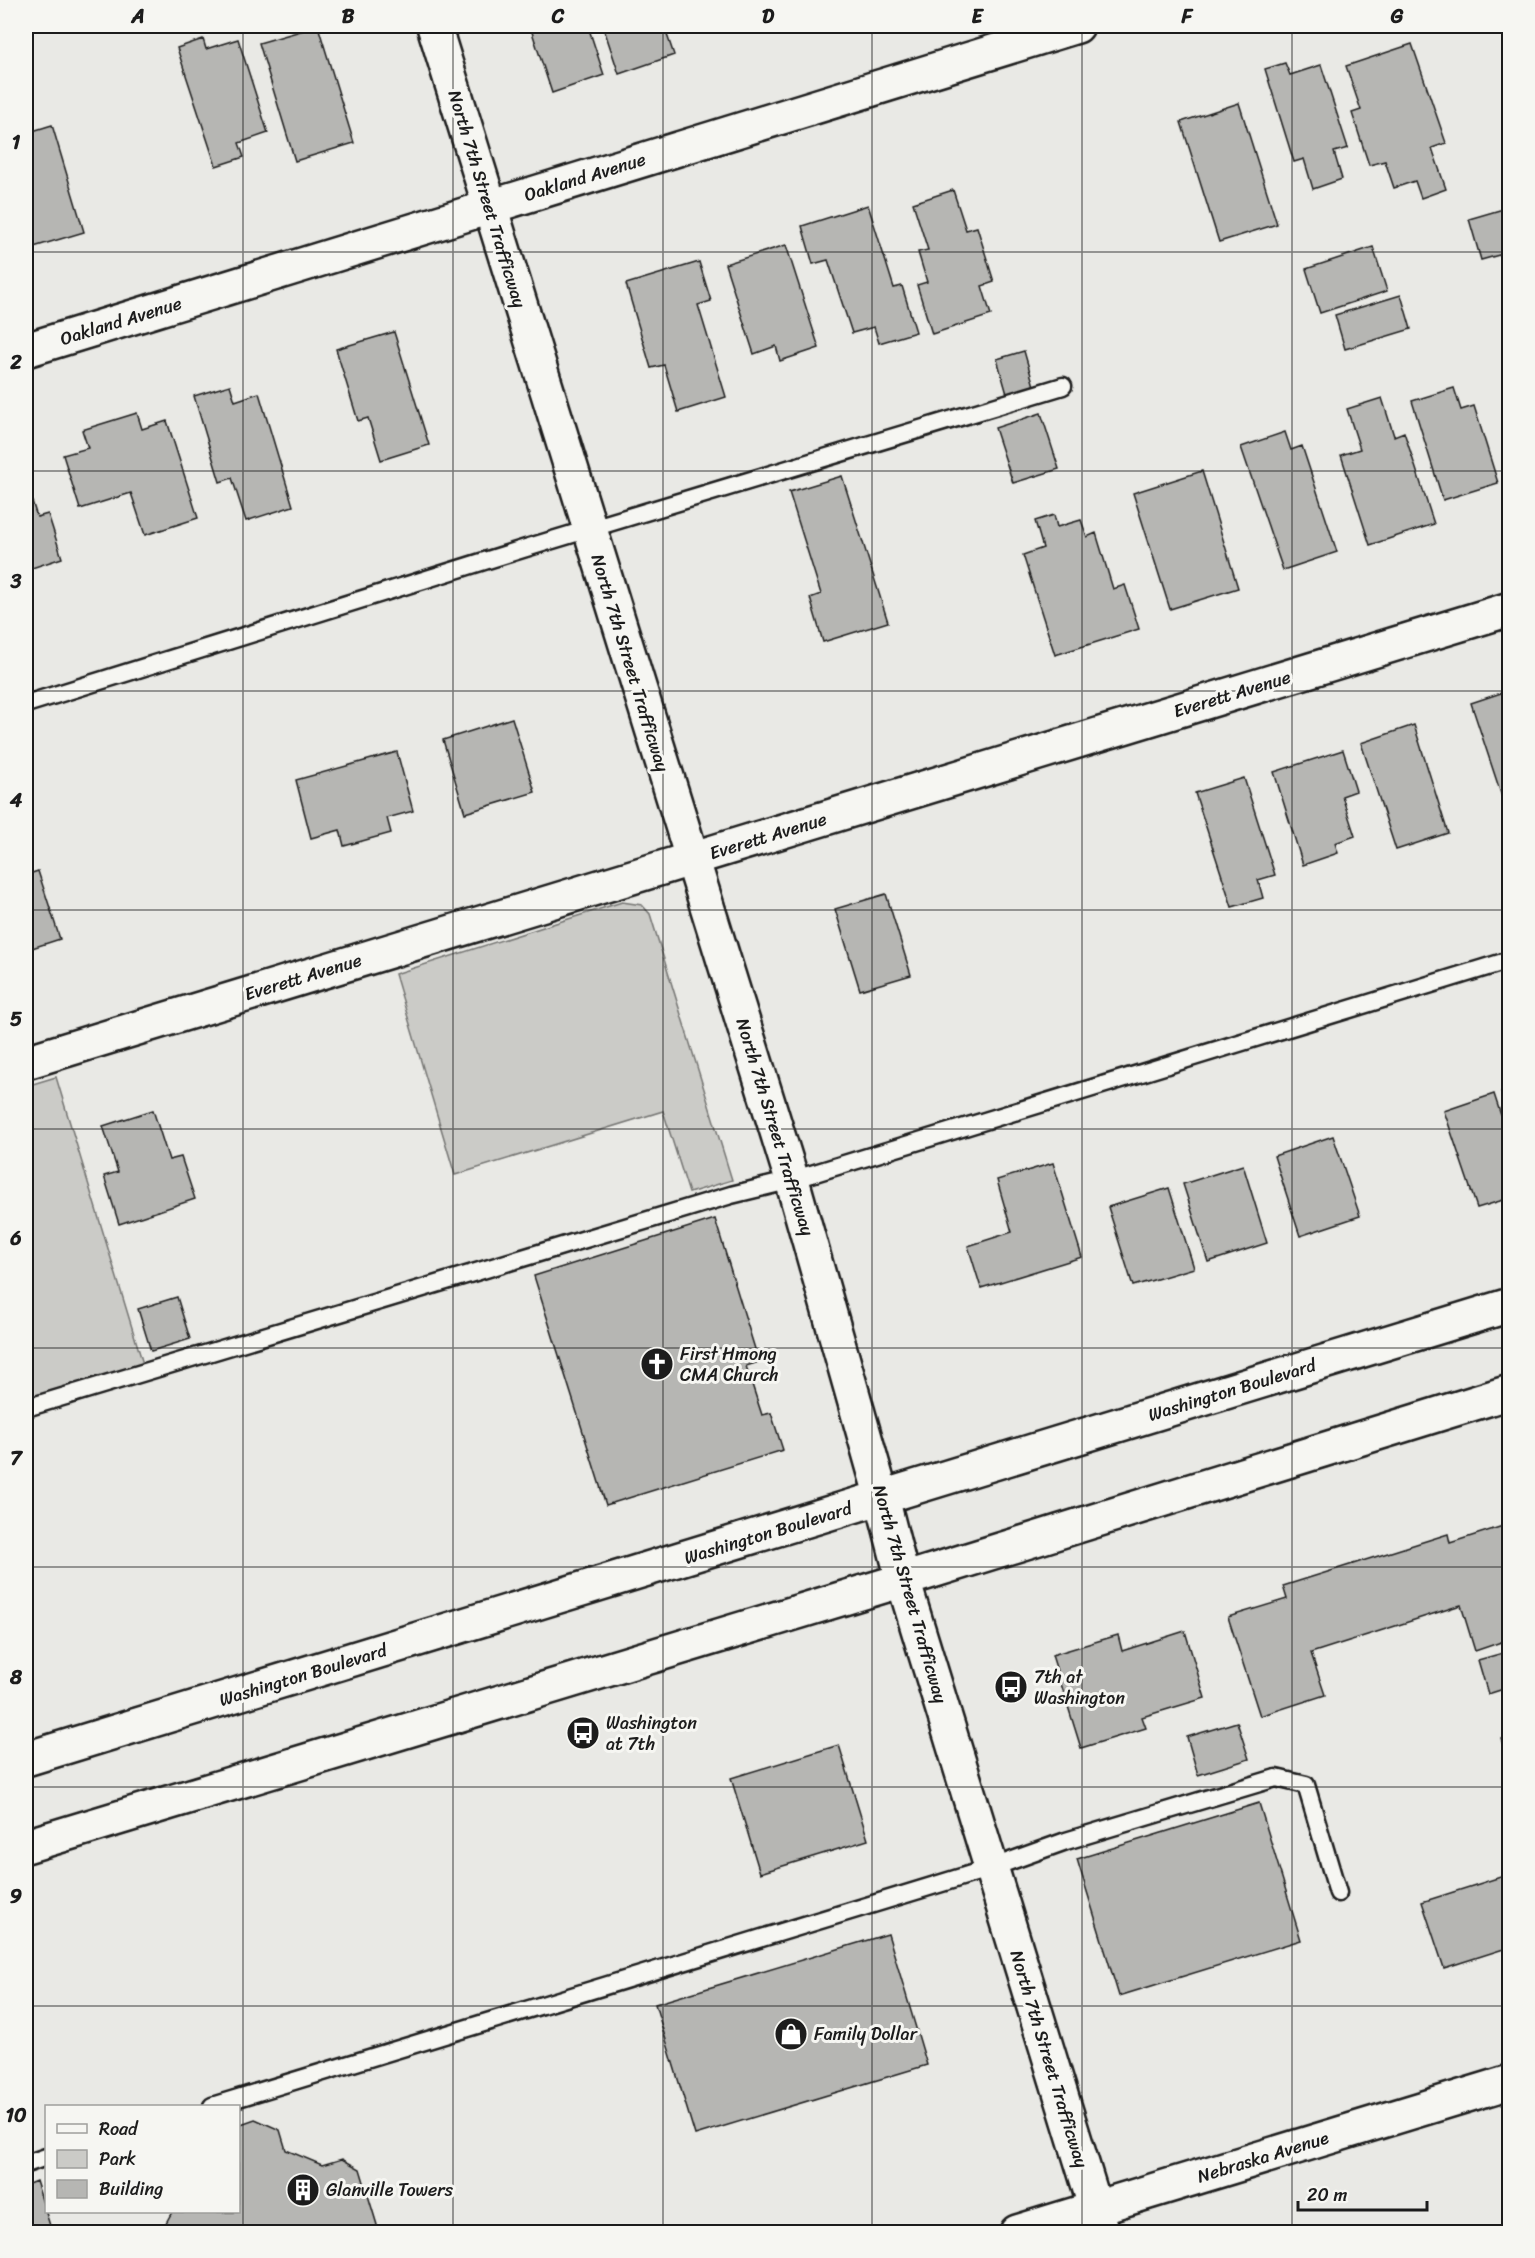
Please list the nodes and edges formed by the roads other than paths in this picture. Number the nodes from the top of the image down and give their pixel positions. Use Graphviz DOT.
graph roads {
  1 [pos="434,26"];
  2 [pos="1077,26"];
  3 [pos="491,206"];
  4 [pos="26,350"];
  5 [pos="1063,386"];
  6 [pos="589,529"];
  7 [pos="1509,609"];
  8 [pos="26,704"];
  9 [pos="691,859"];
  10 [pos="1509,960"];
  11 [pos="26,1062"];
  12 [pos="792,1180"];
  13 [pos="1509,1305"];
  14 [pos="1509,1392"];
  15 [pos="26,1408"];
  16 [pos="882,1498"];
  17 [pos="903,1580"];
  18 [pos="26,1759"];
  19 [pos="26,1846"];
  20 [pos="991,1868"];
  21 [pos="1338,1893"];
  22 [pos="1509,2082"];
  23 [pos="215,2105"];
  24 [pos="45,2157"];
  25 [pos="26,2164"];
  26 [pos="1099,2220"];
  27 [pos="1017,2232"];
  1 -- 3 [label="main road, North 7th Street Trafficway"];
  2 -- 3 [label="main road, Oakland Avenue"];
  3 -- 4 [label="main road, Oakland Avenue"];
  3 -- 6 [label="main road, North 7th Street Trafficway"];
  5 -- 6 [label="lane"];
  6 -- 8 [label="lane"];
  6 -- 9 [label="main road, North 7th Street Trafficway"];
  7 -- 9 [label="main road, Everett Avenue"];
  9 -- 11 [label="main road, Everett Avenue"];
  9 -- 12 [label="main road, North 7th Street Trafficway"];
  10 -- 12 [label="lane"];
  12 -- 15 [label="lane"];
  12 -- 16 [label="main road, North 7th Street Trafficway"];
  13 -- 16 [label="main road, Washington Boulevard"];
  14 -- 17 [label="main road"];
  16 -- 17 [label="main road, North 7th Street Trafficway"];
  16 -- 18 [label="main road, Washington Boulevard"];
  17 -- 19 [label="main road"];
  17 -- 20 [label="main road, North 7th Street Trafficway"];
  20 -- 21 [label="lane"];
  20 -- 23 [label="lane"];
  20 -- 26 [label="main road, North 7th Street Trafficway"];
  22 -- 26 [label="main road, Nebraska Avenue"];
  24 -- 25 [label="lane"];
  26 -- 27 [label="main road, Nebraska Avenue"];
}
